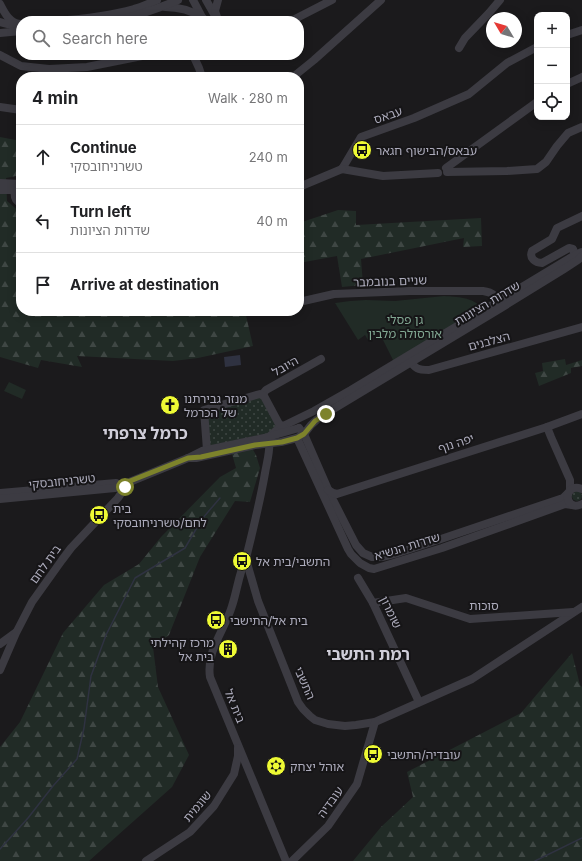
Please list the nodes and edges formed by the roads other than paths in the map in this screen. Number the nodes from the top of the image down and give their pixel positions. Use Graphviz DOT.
graph roads {
  1 [pos="178,0"];
  2 [pos="193,0"];
  3 [pos="206,0"];
  4 [pos="218,0"];
  5 [pos="332,0"];
  6 [pos="380,0"];
  7 [pos="500,0"];
  8 [pos="0,4"];
  9 [pos="158,4"];
  10 [pos="100,16"];
  11 [pos="135,16"];
  12 [pos="198,16"];
  13 [pos="202,16"];
  14 [pos="216,16"];
  15 [pos="217,16"];
  16 [pos="301,16"];
  17 [pos="0,22"];
  18 [pos="16,24"];
  19 [pos="16,25"];
  20 [pos="16,28"];
  21 [pos="582,30"];
  22 [pos="0,33"];
  23 [pos="570,34"];
  24 [pos="459,48"];
  25 [pos="535,48"];
  26 [pos="0,55"];
  27 [pos="122,60"];
  28 [pos="195,60"];
  29 [pos="200,72"];
  30 [pos="299,72"];
  31 [pos="582,77"];
  32 [pos="570,83"];
  33 [pos="534,104"];
  34 [pos="0,107"];
  35 [pos="16,109"];
  36 [pos="582,128"];
  37 [pos="342,169"];
  38 [pos="447,170"];
  39 [pos="0,183"];
  40 [pos="16,184"];
  41 [pos="304,185"];
  42 [pos="0,190"];
  43 [pos="16,195"];
  44 [pos="582,216"];
  45 [pos="580,254"];
  46 [pos="304,301"];
  47 [pos="498,304"];
  48 [pos="582,327"];
  49 [pos="321,359"];
  50 [pos="409,360"];
  51 [pos="262,394"];
  52 [pos="314,411"];
  53 [pos="582,414"];
  54 [pos="283,426"];
  55 [pos="547,427"];
  56 [pos="300,433"];
  57 [pos="269,440"];
  58 [pos="282,442"];
  59 [pos="255,445"];
  60 [pos="208,452"];
  61 [pos="304,453"];
  62 [pos="268,458"];
  63 [pos="570,480"];
  64 [pos="125,483"];
  65 [pos="580,488"];
  66 [pos="328,490"];
  67 [pos="569,492"];
  68 [pos="0,493"];
  69 [pos="338,494"];
  70 [pos="0,499"];
  71 [pos="334,502"];
  72 [pos="572,505"];
  73 [pos="582,505"];
  74 [pos="246,558"];
  75 [pos="240,578"];
  76 [pos="358,578"];
  77 [pos="251,580"];
  78 [pos="373,603"];
  79 [pos="582,606"];
  80 [pos="574,612"];
  81 [pos="16,633"];
  82 [pos="0,644"];
  83 [pos="0,670"];
  84 [pos="419,702"];
  85 [pos="375,722"];
  86 [pos="238,745"];
  87 [pos="146,861"];
  88 [pos="286,861"];
  89 [pos="292,861"];
  1 -- 9 [label="street"];
  2 -- 13 [label="street"];
  3 -- 14 [label="street"];
  4 -- 15 [label="street"];
  5 -- 16 [label="street"];
  6 -- 30 [label="street"];
  7 -- 24 [label="street"];
  8 -- 18 [label="street"];
  9 -- 10 [label="street"];
  9 -- 11 [label="street"];
  9 -- 12 [label="street"];
  17 -- 19 [label="street"];
  20 -- 22 [label="street"];
  21 -- 23 [label="street"];
  25 -- 37 [label="street, עבאס"];
  26 -- 27 [label="street"];
  28 -- 29 [label="street"];
  31 -- 32 [label="street"];
  33 -- 38 [label="street"];
  34 -- 35 [label="street"];
  36 -- 38 [label="street"];
  37 -- 38 [label="street"];
  37 -- 41 [label="street"];
  39 -- 40 [label="street"];
  42 -- 43 [label="street"];
  44 -- 45 [label="street"];
  45 -- 47 [label="street, שדרות הציונות"];
  46 -- 47 [label="street, שניים בנובמבר"];
  47 -- 50 [label="street, שדרות הציונות"];
  48 -- 50 [label="street, הצלבנים"];
  49 -- 51 [label="street, היובל"];
  50 -- 52 [label="street, שדרות הציונות"];
  50 -- 56 [label="street, שדרות הציונות"];
  51 -- 54 [label="street"];
  51 -- 60 [label="street"];
  52 -- 54 [label="street, טשרניחובסקי"];
  52 -- 56 [label="street"];
  53 -- 55 [label="street, יפה נוף"];
  54 -- 57 [label="street, טשרניחובסקי"];
  55 -- 63 [label="street"];
  55 -- 69 [label="street, יפה נוף"];
  56 -- 57 [label="street"];
  56 -- 58 [label="street, טשרניחובסקי"];
  56 -- 61 [label="street, שדרות הנשיא"];
  56 -- 66 [label="street, שדרות הנשיא"];
  57 -- 58 [label="street, טשרניחובסקי"];
  57 -- 59 [label="street, טשרניחובסקי"];
  57 -- 60 [label="street, טשרניחובסקי"];
  57 -- 62 [label="street, התשבי"];
  58 -- 61 [label="street"];
  59 -- 60 [label="street, טשרניחובסקי"];
  59 -- 62 [label="street"];
  60 -- 64 [label="street, טשרניחובסקי"];
  61 -- 72 [label="street, שדרות הנשיא"];
  62 -- 74 [label="street, התשבי"];
  63 -- 65 [label="street"];
  63 -- 67 [label="street"];
  64 -- 68 [label="street, טשרניחובסקי"];
  64 -- 70 [label="street, טשרניחובסקי"];
  64 -- 81 [label="street, בית לחם"];
  65 -- 67 [label="street, שדרות הנשיא"];
  66 -- 69 [label="street"];
  66 -- 71 [label="street, שדרות הנשיא"];
  67 -- 71 [label="street, שדרות הנשיא"];
  67 -- 72 [label="street"];
  69 -- 71 [label="street"];
  72 -- 73 [label="street"];
  74 -- 75 [label="street, בית אל"];
  74 -- 77 [label="street, התשבי"];
  75 -- 77 [label="street"];
  75 -- 86 [label="street, בית אל"];
  76 -- 78 [label="street, שומרון"];
  77 -- 85 [label="street, התשבי"];
  78 -- 80 [label="street, סוכות"];
  78 -- 84 [label="street, שומרון"];
  79 -- 80 [label="street, התשבי"];
  80 -- 84 [label="street, התשבי"];
  81 -- 82 [label="street"];
  81 -- 83 [label="street, בית לחם"];
  84 -- 85 [label="street, התשבי"];
  85 -- 89 [label="street, עובדיה"];
  86 -- 87 [label="street, שונמית"];
  86 -- 88 [label="street, בית אל"];
}
